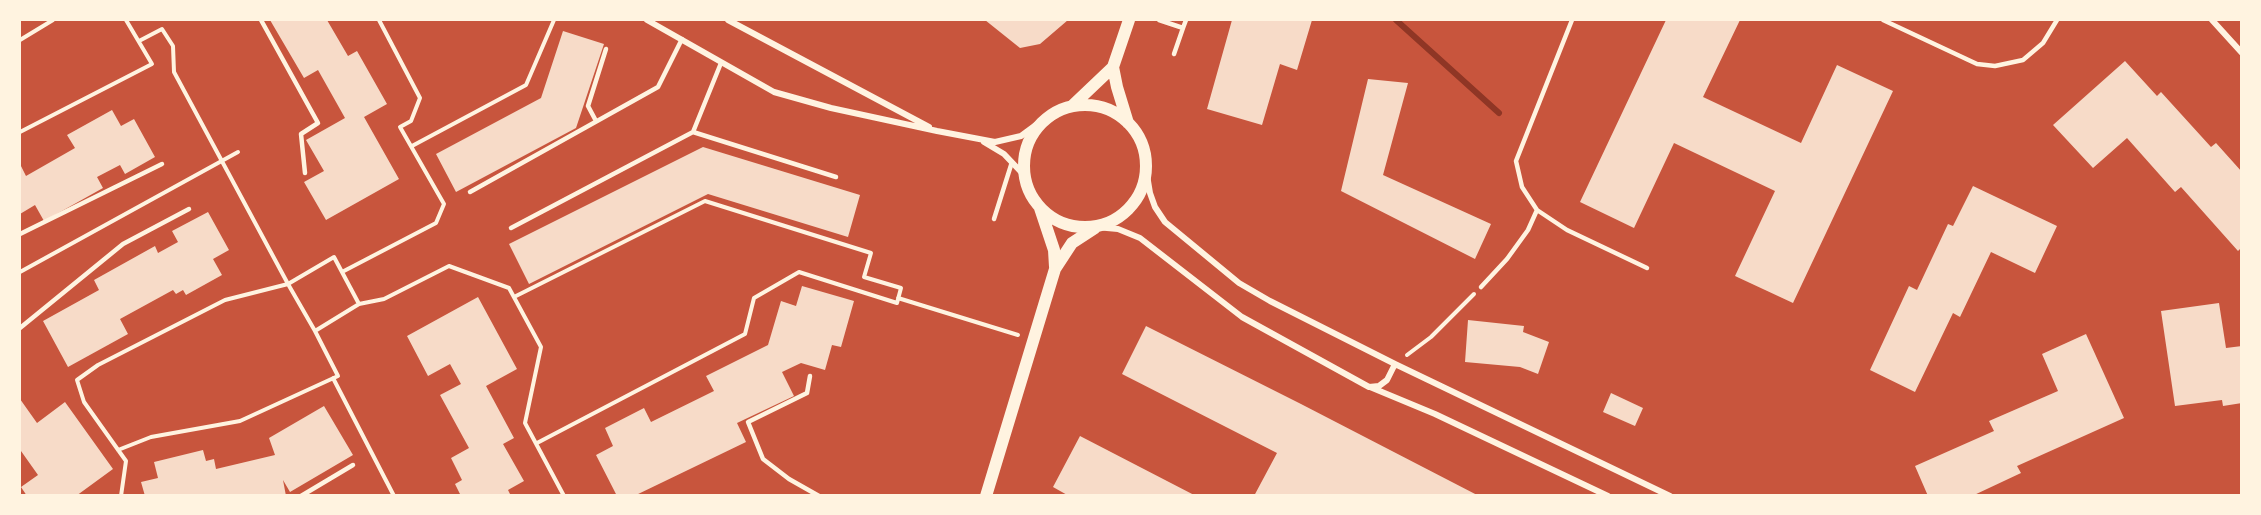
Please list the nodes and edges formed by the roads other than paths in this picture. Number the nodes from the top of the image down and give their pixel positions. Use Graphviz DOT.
graph roads {
  1 [pos="261,20"];
  2 [pos="647,20"];
  3 [pos="728,20"];
  4 [pos="1129,20"];
  5 [pos="1158,20"];
  6 [pos="1186,20"];
  7 [pos="1572,20"];
  8 [pos="1883,20"];
  9 [pos="2058,20"];
  10 [pos="2212,20"];
  11 [pos="1183,28"];
  12 [pos="682,39"];
  13 [pos="606,49"];
  14 [pos="2241,53"];
  15 [pos="1174,54"];
  16 [pos="722,63"];
  17 [pos="1113,67"];
  18 [pos="1072,105"];
  19 [pos="596,121"];
  20 [pos="1041,122"];
  21 [pos="1128,123"];
  22 [pos="937,131"];
  23 [pos="693,132"];
  24 [pos="978,138"];
  25 [pos="1012,162"];
  26 [pos="162,164"];
  27 [pos="305,173"];
  28 [pos="1024,175"];
  29 [pos="1147,175"];
  30 [pos="836,177"];
  31 [pos="470,192"];
  32 [pos="1040,207"];
  33 [pos="189,209"];
  34 [pos="1537,210"];
  35 [pos="994,219"];
  36 [pos="1096,227"];
  37 [pos="511,228"];
  38 [pos="20,234"];
  39 [pos="1647,268"];
  40 [pos="1054,269"];
  41 [pos="1481,287"];
  42 [pos="20,328"];
  43 [pos="1395,364"];
  44 [pos="810,376"];
  45 [pos="1370,387"];
  46 [pos="354,465"];
  47 [pos="301,495"];
  48 [pos="819,495"];
  49 [pos="986,495"];
  50 [pos="1608,495"];
  51 [pos="1670,495"];
  1 -- 27 [label="lane"];
  2 -- 12 [label="street"];
  3 -- 22 [label="street"];
  4 -- 17 [label="main road"];
  5 -- 11 [label="lane"];
  6 -- 11 [label="lane"];
  7 -- 34 [label="lane"];
  8 -- 9 [label="lane"];
  10 -- 14 [label="street"];
  11 -- 15 [label="lane"];
  12 -- 16 [label="street"];
  12 -- 19 [label="lane"];
  13 -- 19 [label="lane"];
  16 -- 22 [label="street"];
  16 -- 23 [label="lane"];
  17 -- 18 [label="main road"];
  17 -- 21 [label="main road"];
  18 -- 20 [label="main road"];
  18 -- 21 [label="main road"];
  19 -- 31 [label="lane"];
  20 -- 24 [label="street"];
  20 -- 28 [label="main road"];
  21 -- 29 [label="main road"];
  22 -- 24 [label="street"];
  23 -- 30 [label="lane"];
  23 -- 37 [label="lane"];
  24 -- 25 [label="street"];
  25 -- 28 [label="street"];
  25 -- 35 [label="lane"];
  26 -- 38 [label="lane"];
  28 -- 32 [label="main road"];
  29 -- 36 [label="main road"];
  29 -- 43 [label="street"];
  32 -- 36 [label="main road"];
  32 -- 40 [label="main road"];
  33 -- 42 [label="lane"];
  34 -- 39 [label="lane"];
  34 -- 41 [label="lane"];
  36 -- 40 [label="main road"];
  36 -- 45 [label="street"];
  40 -- 49 [label="main road"];
  43 -- 45 [label="street"];
  43 -- 51 [label="street"];
  44 -- 48 [label="lane"];
  45 -- 50 [label="street"];
  46 -- 47 [label="lane"];
}
